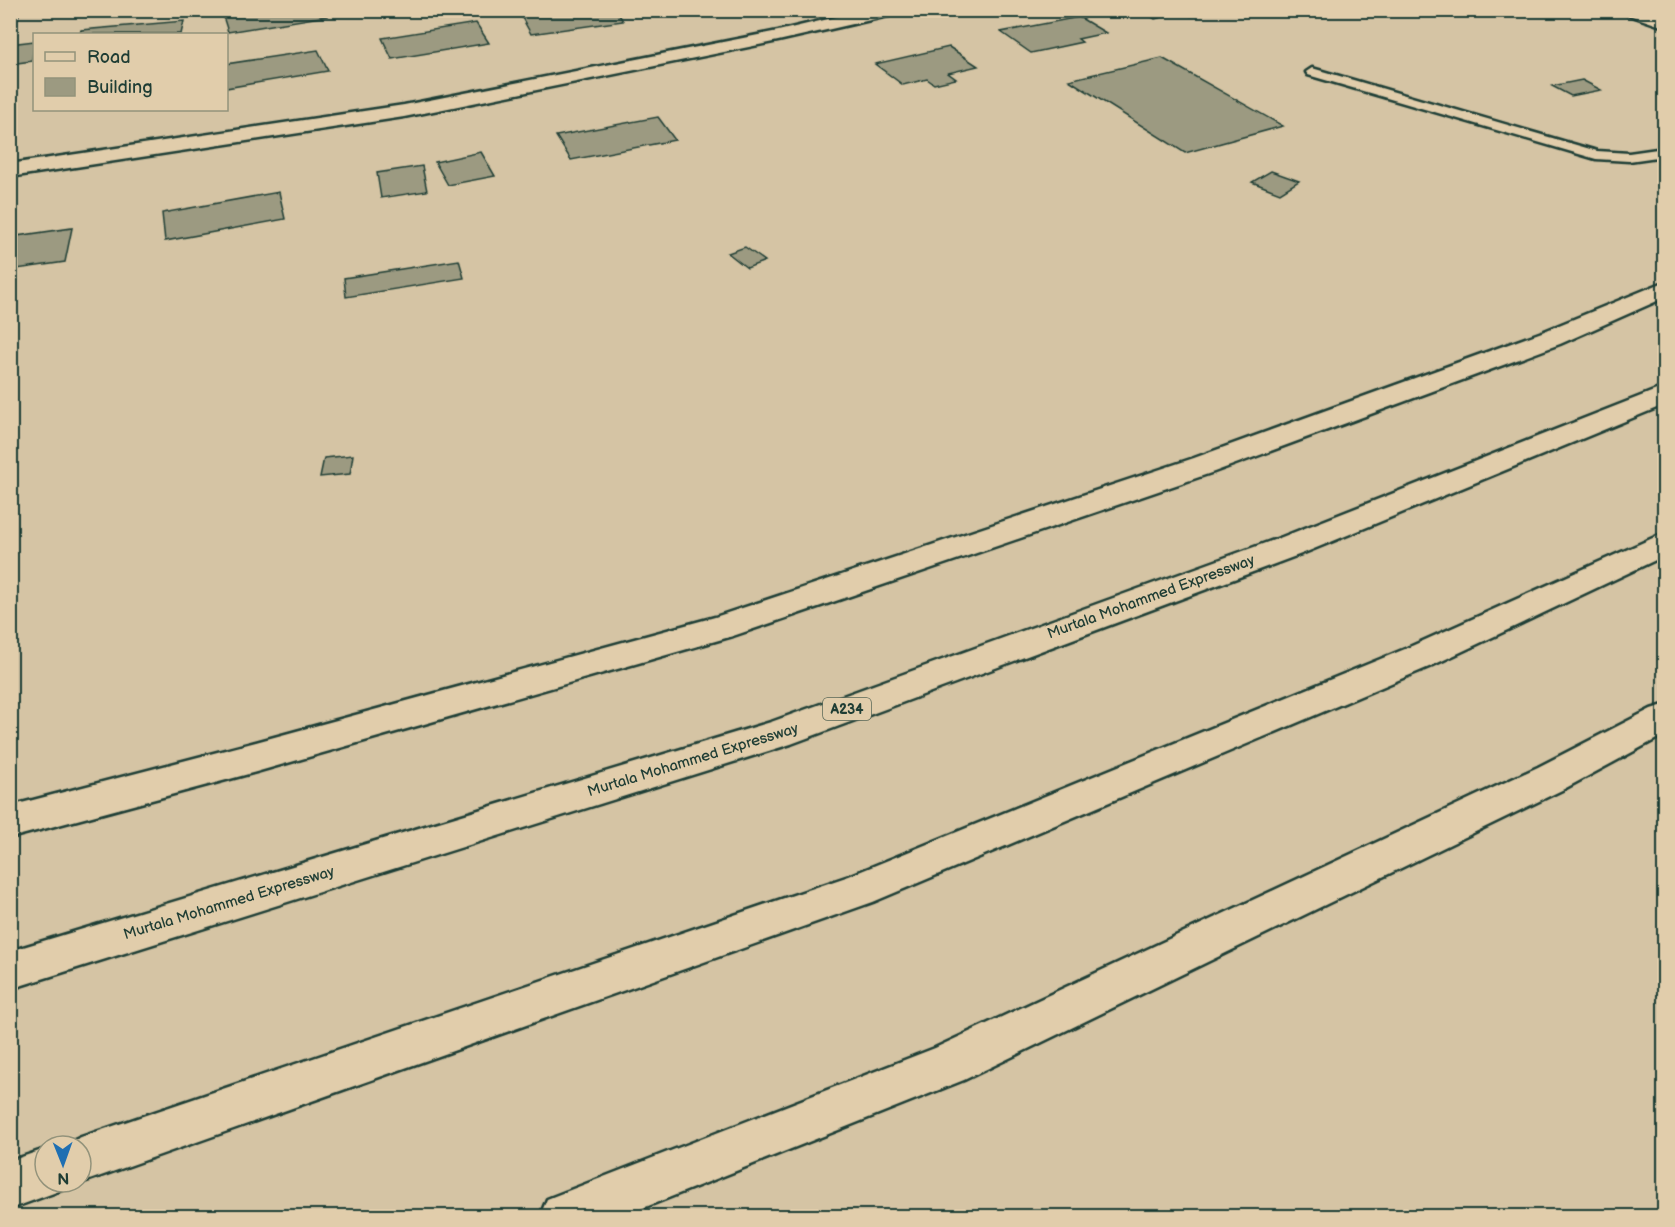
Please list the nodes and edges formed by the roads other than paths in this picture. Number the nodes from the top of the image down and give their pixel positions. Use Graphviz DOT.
graph roads {
  1 [pos="13,10"];
  2 [pos="891,10"];
  3 [pos="1632,10"];
  4 [pos="10,19"];
  5 [pos="1665,22"];
  6 [pos="1312,72"];
  7 [pos="1665,152"];
  8 [pos="10,171"];
  9 [pos="1665,289"];
  10 [pos="1665,395"];
  11 [pos="1665,544"];
  12 [pos="1665,719"];
  13 [pos="10,822"];
  14 [pos="10,970"];
  15 [pos="93,1156"];
  16 [pos="33,1177"];
  17 [pos="10,1185"];
  18 [pos="564,1216"];
  1 -- 4 [label="lane"];
  2 -- 8 [label="main road"];
  3 -- 5 [label="main road"];
  6 -- 7 [label="lane"];
  9 -- 13 [label="main road"];
  10 -- 14 [label="main road, Murtala Mohammed Expressway / A234"];
  11 -- 15 [label="main road"];
  12 -- 18 [label="main road"];
  16 -- 17 [label="main road"];
}
